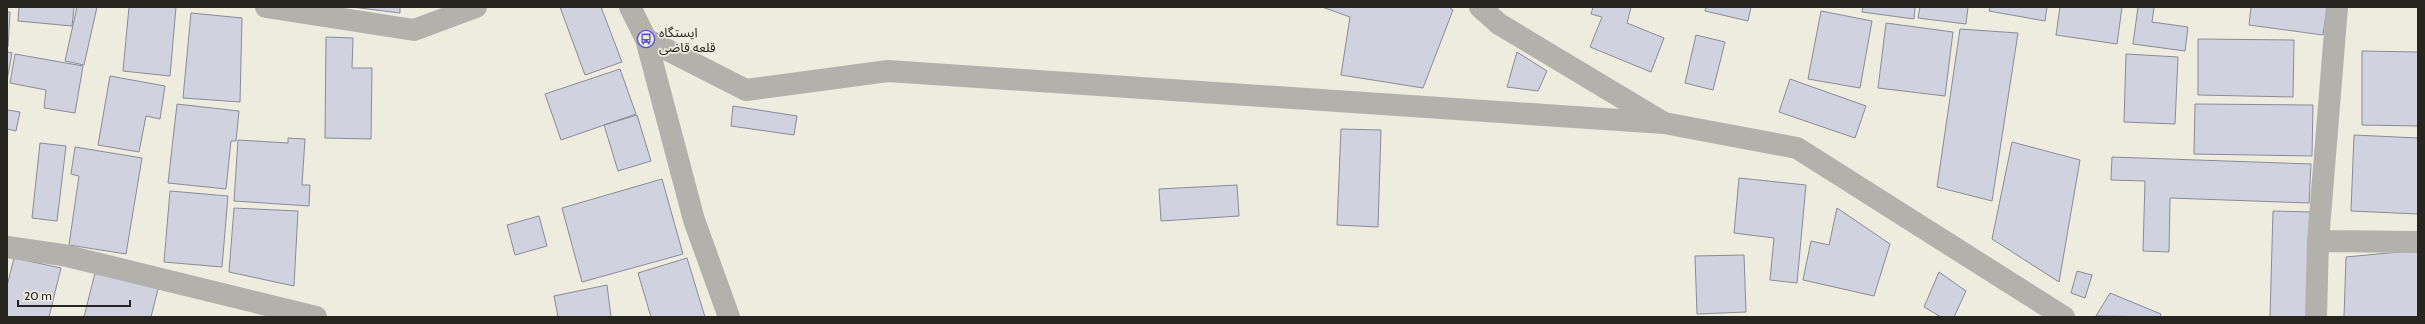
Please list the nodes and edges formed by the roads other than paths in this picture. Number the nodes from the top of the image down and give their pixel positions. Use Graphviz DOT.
graph roads {
  1 [pos="266,7"];
  2 [pos="476,7"];
  3 [pos="630,7"];
  4 [pos="1480,7"];
  5 [pos="2337,7"];
  6 [pos="646,39"];
  7 [pos="1664,123"];
  8 [pos="2318,241"];
  9 [pos="2418,242"];
  10 [pos="7,247"];
  11 [pos="316,317"];
  12 [pos="729,317"];
  13 [pos="2064,317"];
  14 [pos="2316,317"];
  1 -- 2 [label="street"];
  3 -- 6 [label="street"];
  4 -- 7 [label="street"];
  5 -- 8 [label="street"];
  6 -- 7 [label="street"];
  6 -- 12 [label="street"];
  7 -- 13 [label="street"];
  8 -- 9 [label="street"];
  8 -- 14 [label="street"];
  10 -- 11 [label="street"];
}
